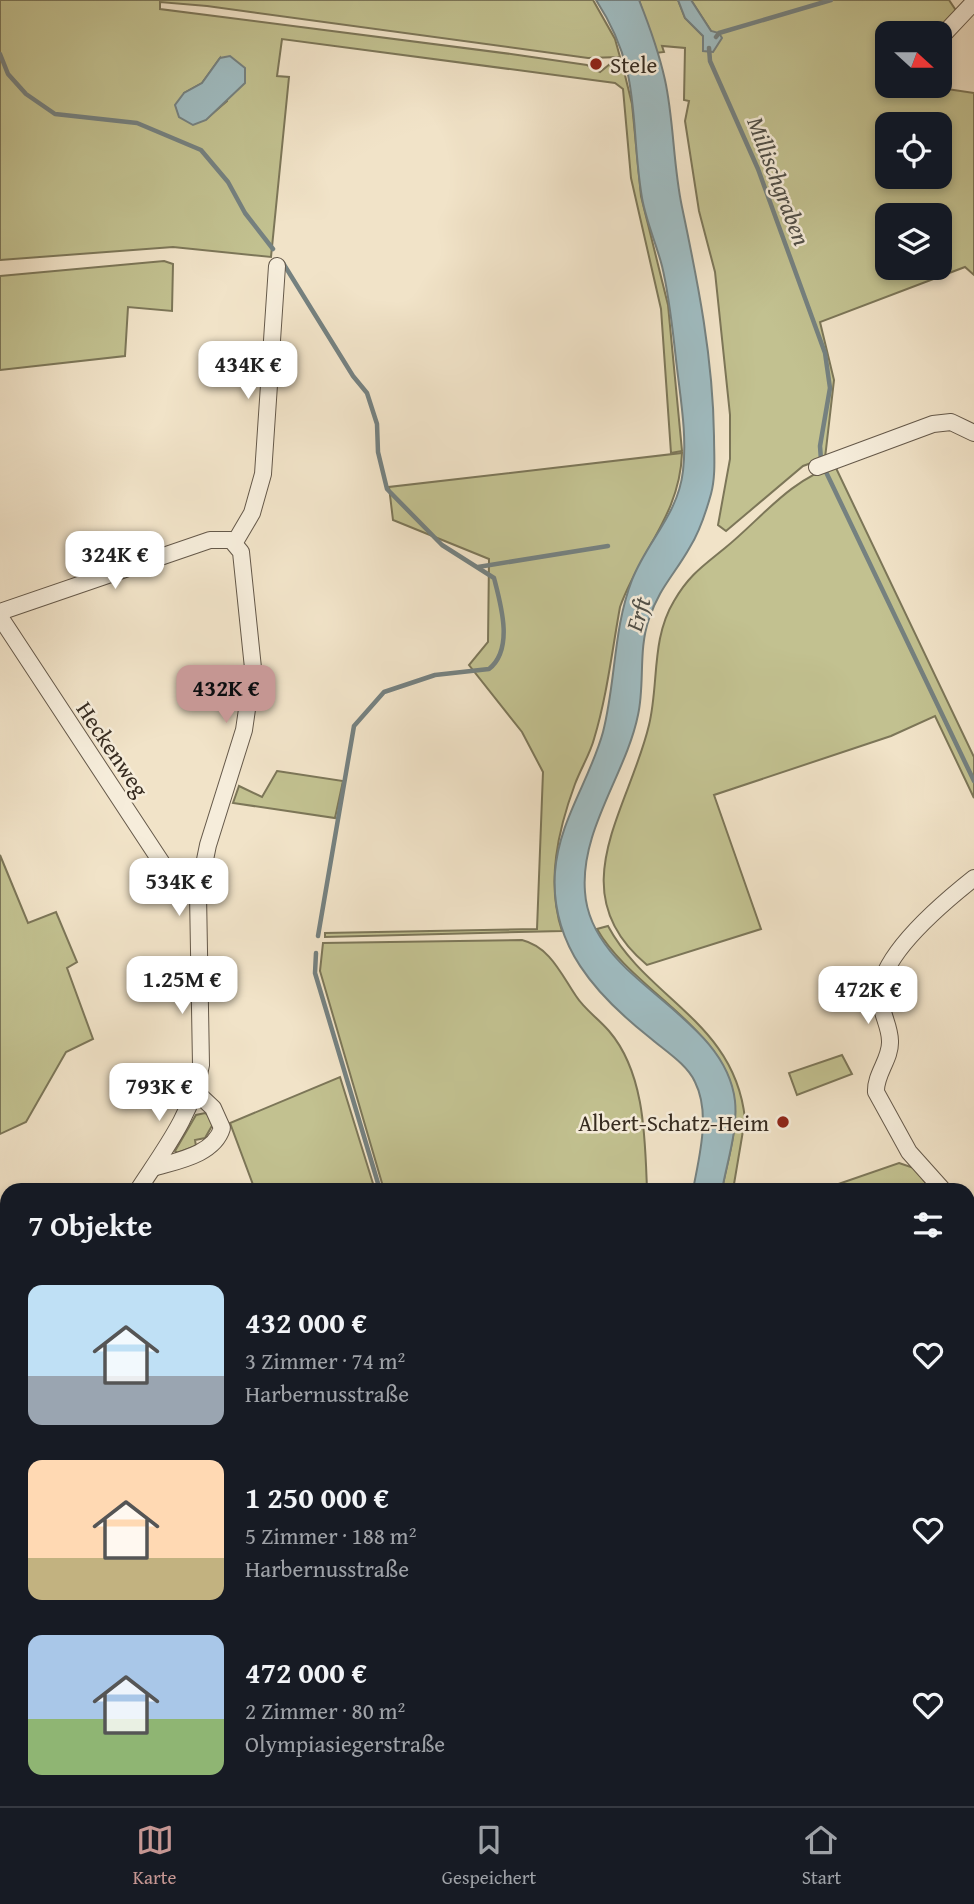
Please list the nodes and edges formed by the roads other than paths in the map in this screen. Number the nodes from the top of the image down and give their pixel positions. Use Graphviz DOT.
graph roads {
  1 [pos="967,4"];
  2 [pos="952,23"];
  3 [pos="277,266"];
  4 [pos="974,433"];
  5 [pos="817,467"];
  6 [pos="235,542"];
  7 [pos="0,612"];
  8 [pos="0,617"];
  9 [pos="974,878"];
  10 [pos="198,894"];
  11 [pos="196,1092"];
  12 [pos="153,1168"];
  13 [pos="143,1183"];
  14 [pos="937,1183"];
  1 -- 2 [label="street"];
  3 -- 6 [label="street"];
  4 -- 5 [label="street"];
  6 -- 7 [label="street"];
  6 -- 10 [label="street"];
  8 -- 10 [label="street, Heckenweg"];
  9 -- 14 [label="street"];
  10 -- 11 [label="street"];
  11 -- 12 [label="street"];
  11 -- 12 [label="street"];
  12 -- 13 [label="street"];
}
